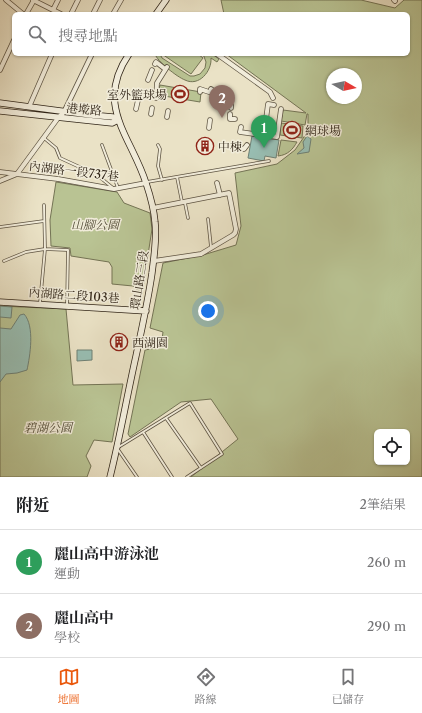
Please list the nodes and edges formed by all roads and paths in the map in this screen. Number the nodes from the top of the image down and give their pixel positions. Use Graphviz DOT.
graph roads {
  1 [pos="6,0"];
  2 [pos="34,0"];
  3 [pos="58,0"];
  4 [pos="78,0"];
  5 [pos="100,0"];
  6 [pos="121,0"];
  7 [pos="166,0"];
  8 [pos="52,10"];
  9 [pos="21,12"];
  10 [pos="27,12"];
  11 [pos="56,12"];
  12 [pos="72,12"];
  13 [pos="94,12"];
  14 [pos="114,12"];
  15 [pos="160,12"];
  16 [pos="12,44"];
  17 [pos="51,56"];
  18 [pos="91,56"];
  19 [pos="128,56"];
  20 [pos="220,56"];
  21 [pos="1,64"];
  22 [pos="155,64"];
  23 [pos="0,70"];
  24 [pos="152,70"];
  25 [pos="148,80"];
  26 [pos="200,92"];
  27 [pos="156,98"];
  28 [pos="273,98"];
  29 [pos="132,100"];
  30 [pos="0,103"];
  31 [pos="274,105"];
  32 [pos="28,107"];
  33 [pos="152,108"];
  34 [pos="231,108"];
  35 [pos="136,109"];
  36 [pos="281,109"];
  37 [pos="0,111"];
  38 [pos="168,111"];
  39 [pos="64,112"];
  40 [pos="151,114"];
  41 [pos="230,114"];
  42 [pos="167,117"];
  43 [pos="58,118"];
  44 [pos="235,119"];
  45 [pos="118,120"];
  46 [pos="210,120"];
  47 [pos="241,127"];
  48 [pos="209,128"];
  49 [pos="260,135"];
  50 [pos="43,138"];
  51 [pos="247,144"];
  52 [pos="102,145"];
  53 [pos="158,145"];
  54 [pos="238,148"];
  55 [pos="243,161"];
  56 [pos="268,161"];
  57 [pos="242,166"];
  58 [pos="0,172"];
  59 [pos="17,174"];
  60 [pos="177,177"];
  61 [pos="162,180"];
  62 [pos="0,181"];
  63 [pos="146,183"];
  64 [pos="217,183"];
  65 [pos="116,189"];
  66 [pos="220,195"];
  67 [pos="183,203"];
  68 [pos="44,205"];
  69 [pos="153,208"];
  70 [pos="188,218"];
  71 [pos="208,219"];
  72 [pos="44,221"];
  73 [pos="0,227"];
  74 [pos="211,248"];
  75 [pos="45,249"];
  76 [pos="4,261"];
  77 [pos="154,261"];
  78 [pos="0,302"];
  79 [pos="40,304"];
  80 [pos="67,306"];
  81 [pos="146,311"];
  82 [pos="166,418"];
  83 [pos="144,432"];
  84 [pos="117,448"];
  85 [pos="201,468"];
  86 [pos="110,477"];
  87 [pos="137,477"];
  88 [pos="172,477"];
  89 [pos="187,477"];
  1 -- 9 [label="street"];
  2 -- 8 [label="street"];
  2 -- 10 [label="street"];
  3 -- 8 [label="street"];
  4 -- 12 [label="street"];
  5 -- 13 [label="street"];
  6 -- 14 [label="street"];
  7 -- 15 [label="street"];
  8 -- 11 [label="street"];
  16 -- 21 [label="street"];
  17 -- 32 [label="street"];
  18 -- 39 [label="street"];
  19 -- 45 [label="street, 環山路三段"];
  20 -- 28 [label="street"];
  21 -- 23 [label="street"];
  22 -- 27 [label="street"];
  24 -- 25 [label="street"];
  26 -- 34 [label="street"];
  29 -- 35 [label="street"];
  30 -- 32 [label="street, 港墘路"];
  31 -- 49 [label="street"];
  32 -- 39 [label="street, 港墘路"];
  33 -- 40 [label="street"];
  36 -- 49 [label="street"];
  37 -- 43 [label="street, 港墘路"];
  38 -- 42 [label="street"];
  39 -- 43 [label="street"];
  39 -- 45 [label="street, 港墘路"];
  41 -- 44 [label="street"];
  43 -- 45 [label="street, 港墘路"];
  43 -- 50 [label="street"];
  45 -- 63 [label="street, 環山路三段"];
  46 -- 48 [label="street"];
  47 -- 49 [label="street"];
  50 -- 59 [label="street"];
  50 -- 65 [label="lane"];
  51 -- 54 [label="street"];
  52 -- 65 [label="lane"];
  53 -- 61 [label="lane"];
  55 -- 57 [label="lane"];
  56 -- 57 [label="lane"];
  57 -- 60 [label="lane"];
  58 -- 59 [label="street, 內湖路一段737巷"];
  59 -- 62 [label="street"];
  59 -- 65 [label="street, 內湖路一段737巷"];
  60 -- 61 [label="lane"];
  60 -- 67 [label="lane"];
  61 -- 63 [label="lane"];
  63 -- 65 [label="street, 內湖路一段737巷"];
  63 -- 69 [label="street, 環山路三段"];
  64 -- 66 [label="street"];
  66 -- 67 [label="street"];
  66 -- 74 [label="street"];
  67 -- 69 [label="street"];
  67 -- 70 [label="lane"];
  68 -- 72 [label="lane"];
  69 -- 77 [label="street, 環山路三段"];
  71 -- 74 [label="lane"];
  72 -- 73 [label="lane"];
  72 -- 75 [label="lane"];
  74 -- 77 [label="street"];
  75 -- 76 [label="lane"];
  75 -- 79 [label="lane"];
  75 -- 80 [label="lane"];
  77 -- 81 [label="street, 環山路三段"];
  78 -- 79 [label="street, 內湖路二段103巷"];
  79 -- 80 [label="street, 內湖路二段103巷"];
  80 -- 81 [label="street, 內湖路二段103巷"];
  81 -- 84 [label="street, 環山路三段"];
  82 -- 83 [label="lane"];
  82 -- 85 [label="lane"];
  82 -- 85 [label="lane"];
  83 -- 84 [label="lane"];
  83 -- 88 [label="lane"];
  84 -- 86 [label="street, 環山路三段"];
  84 -- 87 [label="lane"];
  85 -- 89 [label="lane"];
}
